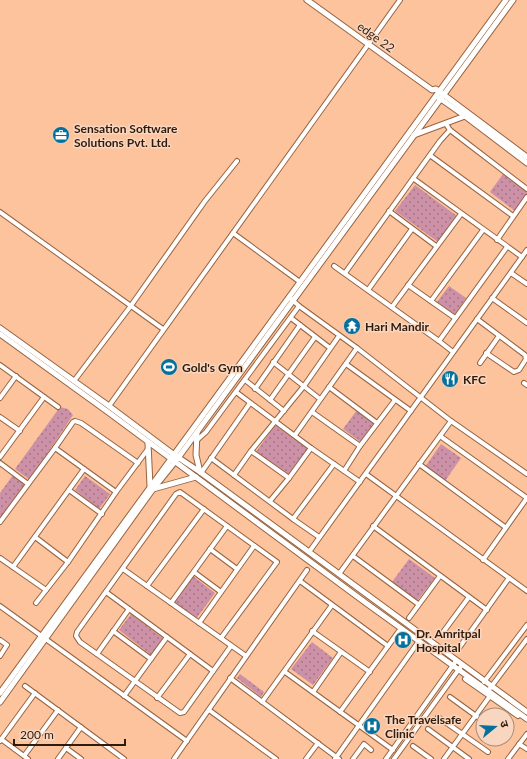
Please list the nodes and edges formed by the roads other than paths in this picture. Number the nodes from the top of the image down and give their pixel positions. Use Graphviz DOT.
graph roads {
  1 [pos="308,0"];
  2 [pos="400,0"];
  3 [pos="506,0"];
  4 [pos="513,0"];
  5 [pos="369,44"];
  6 [pos="440,95"];
  7 [pos="465,116"];
  8 [pos="446,124"];
  9 [pos="450,130"];
  10 [pos="414,135"];
  11 [pos="431,156"];
  12 [pos="527,157"];
  13 [pos="237,161"];
  14 [pos="527,163"];
  15 [pos="414,179"];
  16 [pos="527,189"];
  17 [pos="527,197"];
  18 [pos="389,211"];
  19 [pos="0,212"];
  20 [pos="461,214"];
  21 [pos="513,216"];
  22 [pos="412,229"];
  23 [pos="483,230"];
  24 [pos="233,233"];
  25 [pos="497,240"];
  26 [pos="436,246"];
  27 [pos="507,247"];
  28 [pos="527,250"];
  29 [pos="522,257"];
  30 [pos="334,266"];
  31 [pos="345,273"];
  32 [pos="511,273"];
  33 [pos="300,282"];
  34 [pos="408,284"];
  35 [pos="527,284"];
  36 [pos="368,290"];
  37 [pos="492,298"];
  38 [pos="291,299"];
  39 [pos="431,301"];
  40 [pos="299,306"];
  41 [pos="130,307"];
  42 [pos="392,307"];
  43 [pos="291,318"];
  44 [pos="455,318"];
  45 [pos="477,319"];
  46 [pos="527,323"];
  47 [pos="300,325"];
  48 [pos="0,328"];
  49 [pos="163,329"];
  50 [pos="0,334"];
  51 [pos="339,336"];
  52 [pos="499,336"];
  53 [pos="315,337"];
  54 [pos="439,341"];
  55 [pos="330,348"];
  56 [pos="357,348"];
  57 [pos="453,352"];
  58 [pos="486,353"];
  59 [pos="273,362"];
  60 [pos="480,363"];
  61 [pos="346,364"];
  62 [pos="0,365"];
  63 [pos="288,373"];
  64 [pos="16,376"];
  65 [pos="245,380"];
  66 [pos="74,381"];
  67 [pos="304,386"];
  68 [pos="329,387"];
  69 [pos="255,389"];
  70 [pos="236,392"];
  71 [pos="44,397"];
  72 [pos="421,397"];
  73 [pos="0,398"];
  74 [pos="320,399"];
  75 [pos="270,400"];
  76 [pos="395,400"];
  77 [pos="250,403"];
  78 [pos="109,406"];
  79 [pos="58,408"];
  80 [pos="284,411"];
  81 [pos="411,411"];
  82 [pos="312,412"];
  83 [pos="0,417"];
  84 [pos="275,421"];
  85 [pos="451,421"];
  86 [pos="377,423"];
  87 [pos="20,430"];
  88 [pos="198,430"];
  89 [pos="294,435"];
  90 [pos="440,436"];
  91 [pos="196,441"];
  92 [pos="148,443"];
  93 [pos="360,446"];
  94 [pos="55,448"];
  95 [pos="311,448"];
  96 [pos="148,449"];
  97 [pos="251,451"];
  98 [pos="0,457"];
  99 [pos="174,458"];
  100 [pos="211,458"];
  101 [pos="0,463"];
  102 [pos="138,463"];
  103 [pos="334,464"];
  104 [pos="419,464"];
  105 [pos="84,469"];
  106 [pos="344,472"];
  107 [pos="201,473"];
  108 [pos="366,474"];
  109 [pos="527,474"];
  110 [pos="234,475"];
  111 [pos="196,477"];
  112 [pos="289,478"];
  113 [pos="360,482"];
  114 [pos="28,484"];
  115 [pos="152,488"];
  116 [pos="69,490"];
  117 [pos="116,492"];
  118 [pos="396,496"];
  119 [pos="527,498"];
  120 [pos="270,501"];
  121 [pos="204,509"];
  122 [pos="102,514"];
  123 [pos="293,519"];
  124 [pos="0,522"];
  125 [pos="227,526"];
  126 [pos="373,526"];
  127 [pos="506,527"];
  128 [pos="35,537"];
  129 [pos="319,537"];
  130 [pos="254,546"];
  131 [pos="210,549"];
  132 [pos="309,552"];
  133 [pos="353,556"];
  134 [pos="0,558"];
  135 [pos="483,560"];
  136 [pos="68,562"];
  137 [pos="13,567"];
  138 [pos="123,569"];
  139 [pos="237,569"];
  140 [pos="307,570"];
  141 [pos="194,572"];
  142 [pos="339,574"];
  143 [pos="440,576"];
  144 [pos="509,578"];
  145 [pos="300,581"];
  146 [pos="147,586"];
  147 [pos="46,590"];
  148 [pos="527,591"];
  149 [pos="106,592"];
  150 [pos="221,592"];
  151 [pos="469,597"];
  152 [pos="36,603"];
  153 [pos="171,604"];
  154 [pos="418,604"];
  155 [pos="332,605"];
  156 [pos="0,606"];
  157 [pos="129,609"];
  158 [pos="487,610"];
  159 [pos="409,618"];
  160 [pos="199,623"];
  161 [pos="527,625"];
  162 [pos="399,630"];
  163 [pos="114,631"];
  164 [pos="312,631"];
  165 [pos="441,635"];
  166 [pos="167,637"];
  167 [pos="221,638"];
  168 [pos="44,639"];
  169 [pos="527,639"];
  170 [pos="0,640"];
  171 [pos="419,641"];
  172 [pos="231,646"];
  173 [pos="388,646"];
  174 [pos="460,648"];
  175 [pos="341,652"];
  176 [pos="97,654"];
  177 [pos="190,654"];
  178 [pos="0,656"];
  179 [pos="246,656"];
  180 [pos="151,659"];
  181 [pos="455,664"];
  182 [pos="460,668"];
  183 [pos="213,671"];
  184 [pos="285,672"];
  185 [pos="370,672"];
  186 [pos="230,678"];
  187 [pos="465,679"];
  188 [pos="135,682"];
  189 [pos="483,684"];
  190 [pos="25,686"];
  191 [pos="490,691"];
  192 [pos="313,692"];
  193 [pos="35,693"];
  194 [pos="0,694"];
  195 [pos="124,696"];
  196 [pos="450,697"];
  197 [pos="157,698"];
  198 [pos="0,702"];
  199 [pos="262,702"];
  200 [pos="481,707"];
  201 [pos="58,710"];
  202 [pos="209,710"];
  203 [pos="340,712"];
  204 [pos="527,712"];
  205 [pos="475,715"];
  206 [pos="518,716"];
  207 [pos="438,717"];
  208 [pos="475,717"];
  209 [pos="527,719"];
  210 [pos="359,726"];
  211 [pos="81,727"];
  212 [pos="428,729"];
  213 [pos="462,734"];
  214 [pos="527,734"];
  215 [pos="1,740"];
  216 [pos="187,741"];
  217 [pos="318,743"];
  218 [pos="519,744"];
  219 [pos="413,746"];
  220 [pos="453,747"];
  221 [pos="66,748"];
  222 [pos="527,749"];
  223 [pos="372,750"];
  224 [pos="392,750"];
  225 [pos="488,752"];
  226 [pos="118,754"];
  227 [pos="26,758"];
  228 [pos="337,758"];
  229 [pos="58,759"];
  230 [pos="81,759"];
  231 [pos="114,759"];
  232 [pos="124,759"];
  233 [pos="174,759"];
  234 [pos="276,759"];
  235 [pos="306,759"];
  236 [pos="353,759"];
  237 [pos="386,759"];
  238 [pos="394,759"];
  239 [pos="431,759"];
  240 [pos="444,759"];
  241 [pos="469,759"];
  242 [pos="508,759"];
  1 -- 5 [label="main road, edge 22"];
  2 -- 5 [label="street"];
  3 -- 6 [label="main road"];
  4 -- 6 [label="main road"];
  5 -- 6 [label="main road, edge 22"];
  5 -- 24 [label="street"];
  6 -- 7 [label="main road"];
  6 -- 10 [label="main road"];
  6 -- 12 [label="main road"];
  6 -- 33 [label="main road"];
  7 -- 8 [label="main road"];
  7 -- 14 [label="main road"];
  8 -- 9 [label="street"];
  8 -- 10 [label="main road"];
  9 -- 11 [label="street"];
  9 -- 16 [label="street"];
  10 -- 38 [label="main road"];
  11 -- 15 [label="street"];
  11 -- 21 [label="street"];
  13 -- 41 [label="street"];
  15 -- 18 [label="street"];
  15 -- 20 [label="street"];
  17 -- 21 [label="street"];
  18 -- 22 [label="street"];
  18 -- 31 [label="street"];
  19 -- 41 [label="street"];
  20 -- 23 [label="street"];
  20 -- 26 [label="street"];
  21 -- 25 [label="street"];
  22 -- 26 [label="street"];
  22 -- 36 [label="street"];
  23 -- 25 [label="street"];
  23 -- 39 [label="street"];
  24 -- 33 [label="street"];
  24 -- 49 [label="street"];
  25 -- 27 [label="street"];
  26 -- 34 [label="street"];
  27 -- 29 [label="street"];
  27 -- 44 [label="street"];
  28 -- 29 [label="street"];
  29 -- 32 [label="street"];
  30 -- 31 [label="street"];
  31 -- 36 [label="street"];
  32 -- 35 [label="street"];
  32 -- 37 [label="street"];
  33 -- 38 [label="main road"];
  34 -- 39 [label="street"];
  34 -- 42 [label="street"];
  36 -- 42 [label="street"];
  37 -- 45 [label="street"];
  37 -- 46 [label="street"];
  38 -- 40 [label="street"];
  38 -- 88 [label="main road"];
  38 -- 99 [label="main road"];
  39 -- 44 [label="street"];
  40 -- 43 [label="street"];
  40 -- 51 [label="street"];
  41 -- 49 [label="street"];
  41 -- 66 [label="street"];
  42 -- 54 [label="street"];
  43 -- 47 [label="street"];
  43 -- 65 [label="street"];
  44 -- 54 [label="street"];
  45 -- 52 [label="street"];
  45 -- 57 [label="street"];
  47 -- 53 [label="street"];
  47 -- 59 [label="street"];
  48 -- 66 [label="main road"];
  49 -- 78 [label="street"];
  50 -- 92 [label="main road"];
  51 -- 55 [label="street"];
  51 -- 56 [label="street"];
  52 -- 58 [label="street"];
  52 -- 58 [label="street"];
  53 -- 55 [label="street"];
  53 -- 63 [label="street"];
  54 -- 57 [label="street"];
  55 -- 67 [label="street"];
  56 -- 61 [label="street"];
  56 -- 72 [label="street"];
  57 -- 72 [label="street"];
  58 -- 60 [label="street"];
  59 -- 63 [label="street"];
  59 -- 69 [label="street"];
  61 -- 68 [label="street"];
  61 -- 76 [label="street"];
  62 -- 64 [label="street"];
  63 -- 67 [label="street"];
  63 -- 75 [label="street"];
  64 -- 71 [label="street"];
  64 -- 73 [label="street"];
  65 -- 69 [label="street"];
  65 -- 70 [label="street"];
  66 -- 78 [label="main road"];
  67 -- 74 [label="street"];
  67 -- 80 [label="street"];
  68 -- 74 [label="street"];
  68 -- 86 [label="street"];
  69 -- 75 [label="street"];
  70 -- 77 [label="street"];
  70 -- 91 [label="street"];
  71 -- 79 [label="street"];
  71 -- 87 [label="street"];
  72 -- 81 [label="street"];
  72 -- 85 [label="street"];
  74 -- 82 [label="street"];
  75 -- 80 [label="street"];
  76 -- 81 [label="street"];
  76 -- 86 [label="street"];
  77 -- 84 [label="street"];
  77 -- 100 [label="street"];
  78 -- 99 [label="main road"];
  80 -- 84 [label="street"];
  81 -- 108 [label="street"];
  82 -- 89 [label="street"];
  82 -- 93 [label="street"];
  83 -- 87 [label="street"];
  84 -- 89 [label="street"];
  84 -- 97 [label="street"];
  85 -- 90 [label="street"];
  85 -- 109 [label="street"];
  86 -- 93 [label="street"];
  87 -- 98 [label="street"];
  88 -- 91 [label="main road"];
  88 -- 99 [label="main road"];
  89 -- 95 [label="street"];
  90 -- 104 [label="street"];
  90 -- 119 [label="street"];
  91 -- 107 [label="main road"];
  92 -- 96 [label="main road"];
  92 -- 99 [label="main road"];
  93 -- 106 [label="street"];
  94 -- 102 [label="street"];
  94 -- 105 [label="street"];
  94 -- 114 [label="street"];
  95 -- 103 [label="street"];
  95 -- 112 [label="street"];
  96 -- 102 [label="street"];
  96 -- 115 [label="main road"];
  97 -- 110 [label="street"];
  97 -- 112 [label="street"];
  99 -- 107 [label="main road"];
  99 -- 111 [label="main road"];
  99 -- 115 [label="main road"];
  100 -- 107 [label="street"];
  100 -- 110 [label="street"];
  101 -- 114 [label="street"];
  102 -- 117 [label="street"];
  103 -- 106 [label="street"];
  103 -- 123 [label="street"];
  104 -- 118 [label="street"];
  104 -- 127 [label="street"];
  105 -- 116 [label="street"];
  105 -- 117 [label="street"];
  106 -- 113 [label="street"];
  107 -- 132 [label="main road"];
  108 -- 113 [label="street"];
  108 -- 118 [label="street"];
  110 -- 120 [label="street"];
  111 -- 115 [label="main road"];
  111 -- 171 [label="main road"];
  112 -- 120 [label="street"];
  113 -- 129 [label="street"];
  114 -- 124 [label="street"];
  115 -- 168 [label="main road"];
  116 -- 122 [label="street"];
  116 -- 128 [label="street"];
  117 -- 122 [label="street"];
  118 -- 126 [label="street"];
  118 -- 135 [label="street"];
  119 -- 127 [label="street"];
  120 -- 123 [label="street"];
  121 -- 125 [label="street"];
  121 -- 138 [label="street"];
  121 -- 146 [label="street"];
  122 -- 136 [label="street"];
  123 -- 129 [label="street"];
  125 -- 130 [label="street"];
  125 -- 131 [label="street"];
  126 -- 133 [label="street"];
  126 -- 143 [label="street"];
  127 -- 135 [label="street"];
  128 -- 136 [label="street"];
  128 -- 137 [label="street"];
  129 -- 132 [label="street"];
  130 -- 139 [label="street"];
  130 -- 167 [label="street"];
  131 -- 139 [label="street"];
  131 -- 141 [label="street"];
  132 -- 142 [label="main road"];
  133 -- 142 [label="street"];
  133 -- 154 [label="street"];
  134 -- 137 [label="street"];
  135 -- 144 [label="street"];
  136 -- 147 [label="street"];
  137 -- 147 [label="street"];
  138 -- 146 [label="street"];
  138 -- 149 [label="street"];
  139 -- 150 [label="street"];
  140 -- 145 [label="street"];
  141 -- 150 [label="street"];
  141 -- 153 [label="street"];
  142 -- 181 [label="main road"];
  143 -- 151 [label="street"];
  143 -- 154 [label="street"];
  144 -- 148 [label="street"];
  144 -- 158 [label="street"];
  145 -- 155 [label="street"];
  145 -- 179 [label="street"];
  146 -- 153 [label="street"];
  147 -- 152 [label="street"];
  149 -- 157 [label="street"];
  149 -- 176 [label="street"];
  150 -- 160 [label="street"];
  151 -- 158 [label="street"];
  151 -- 165 [label="street"];
  153 -- 160 [label="street"];
  154 -- 159 [label="street"];
  155 -- 164 [label="street"];
  155 -- 173 [label="street"];
  156 -- 168 [label="street"];
  157 -- 163 [label="street"];
  157 -- 166 [label="street"];
  158 -- 174 [label="street"];
  160 -- 167 [label="street"];
  161 -- 189 [label="street"];
  162 -- 173 [label="street"];
  163 -- 176 [label="street"];
  163 -- 180 [label="street"];
  164 -- 175 [label="street"];
  164 -- 184 [label="street"];
  166 -- 177 [label="street"];
  166 -- 180 [label="street"];
  167 -- 172 [label="street"];
  168 -- 194 [label="main road"];
  168 -- 195 [label="street"];
  168 -- 198 [label="main road"];
  169 -- 191 [label="street"];
  170 -- 178 [label="street"];
  171 -- 181 [label="main road"];
  171 -- 210 [label="street"];
  172 -- 179 [label="street"];
  172 -- 183 [label="street"];
  173 -- 185 [label="street"];
  175 -- 185 [label="street"];
  175 -- 192 [label="street"];
  176 -- 188 [label="street"];
  177 -- 183 [label="street"];
  177 -- 197 [label="street"];
  179 -- 186 [label="street"];
  180 -- 188 [label="street"];
  181 -- 182 [label="main road"];
  181 -- 224 [label="street"];
  182 -- 189 [label="main road"];
  182 -- 238 [label="street"];
  183 -- 197 [label="street"];
  184 -- 192 [label="street"];
  184 -- 199 [label="street"];
  185 -- 203 [label="street"];
  186 -- 199 [label="street"];
  186 -- 202 [label="street"];
  187 -- 191 [label="street"];
  188 -- 195 [label="street"];
  188 -- 197 [label="street"];
  189 -- 191 [label="main road"];
  190 -- 193 [label="street"];
  191 -- 200 [label="street"];
  191 -- 204 [label="main road"];
  191 -- 206 [label="street"];
  191 -- 209 [label="main road"];
  192 -- 203 [label="street"];
  193 -- 201 [label="street"];
  193 -- 215 [label="street"];
  195 -- 216 [label="street"];
  196 -- 205 [label="street"];
  199 -- 217 [label="street"];
  201 -- 211 [label="street"];
  201 -- 227 [label="street"];
  202 -- 216 [label="street"];
  202 -- 234 [label="street"];
  203 -- 210 [label="street"];
  207 -- 213 [label="street"];
  208 -- 213 [label="street"];
  210 -- 224 [label="street"];
  210 -- 228 [label="street"];
  211 -- 221 [label="street"];
  211 -- 226 [label="street"];
  212 -- 220 [label="street"];
  213 -- 220 [label="street"];
  213 -- 225 [label="street"];
  214 -- 218 [label="street"];
  215 -- 227 [label="street"];
  216 -- 233 [label="street"];
  217 -- 228 [label="street"];
  217 -- 235 [label="street"];
  218 -- 222 [label="street"];
  218 -- 242 [label="street"];
  219 -- 239 [label="street"];
  220 -- 240 [label="street"];
  220 -- 241 [label="street"];
  221 -- 229 [label="street"];
  221 -- 230 [label="street"];
  223 -- 236 [label="street"];
  224 -- 237 [label="street"];
  226 -- 231 [label="street"];
  226 -- 232 [label="street"];
}
